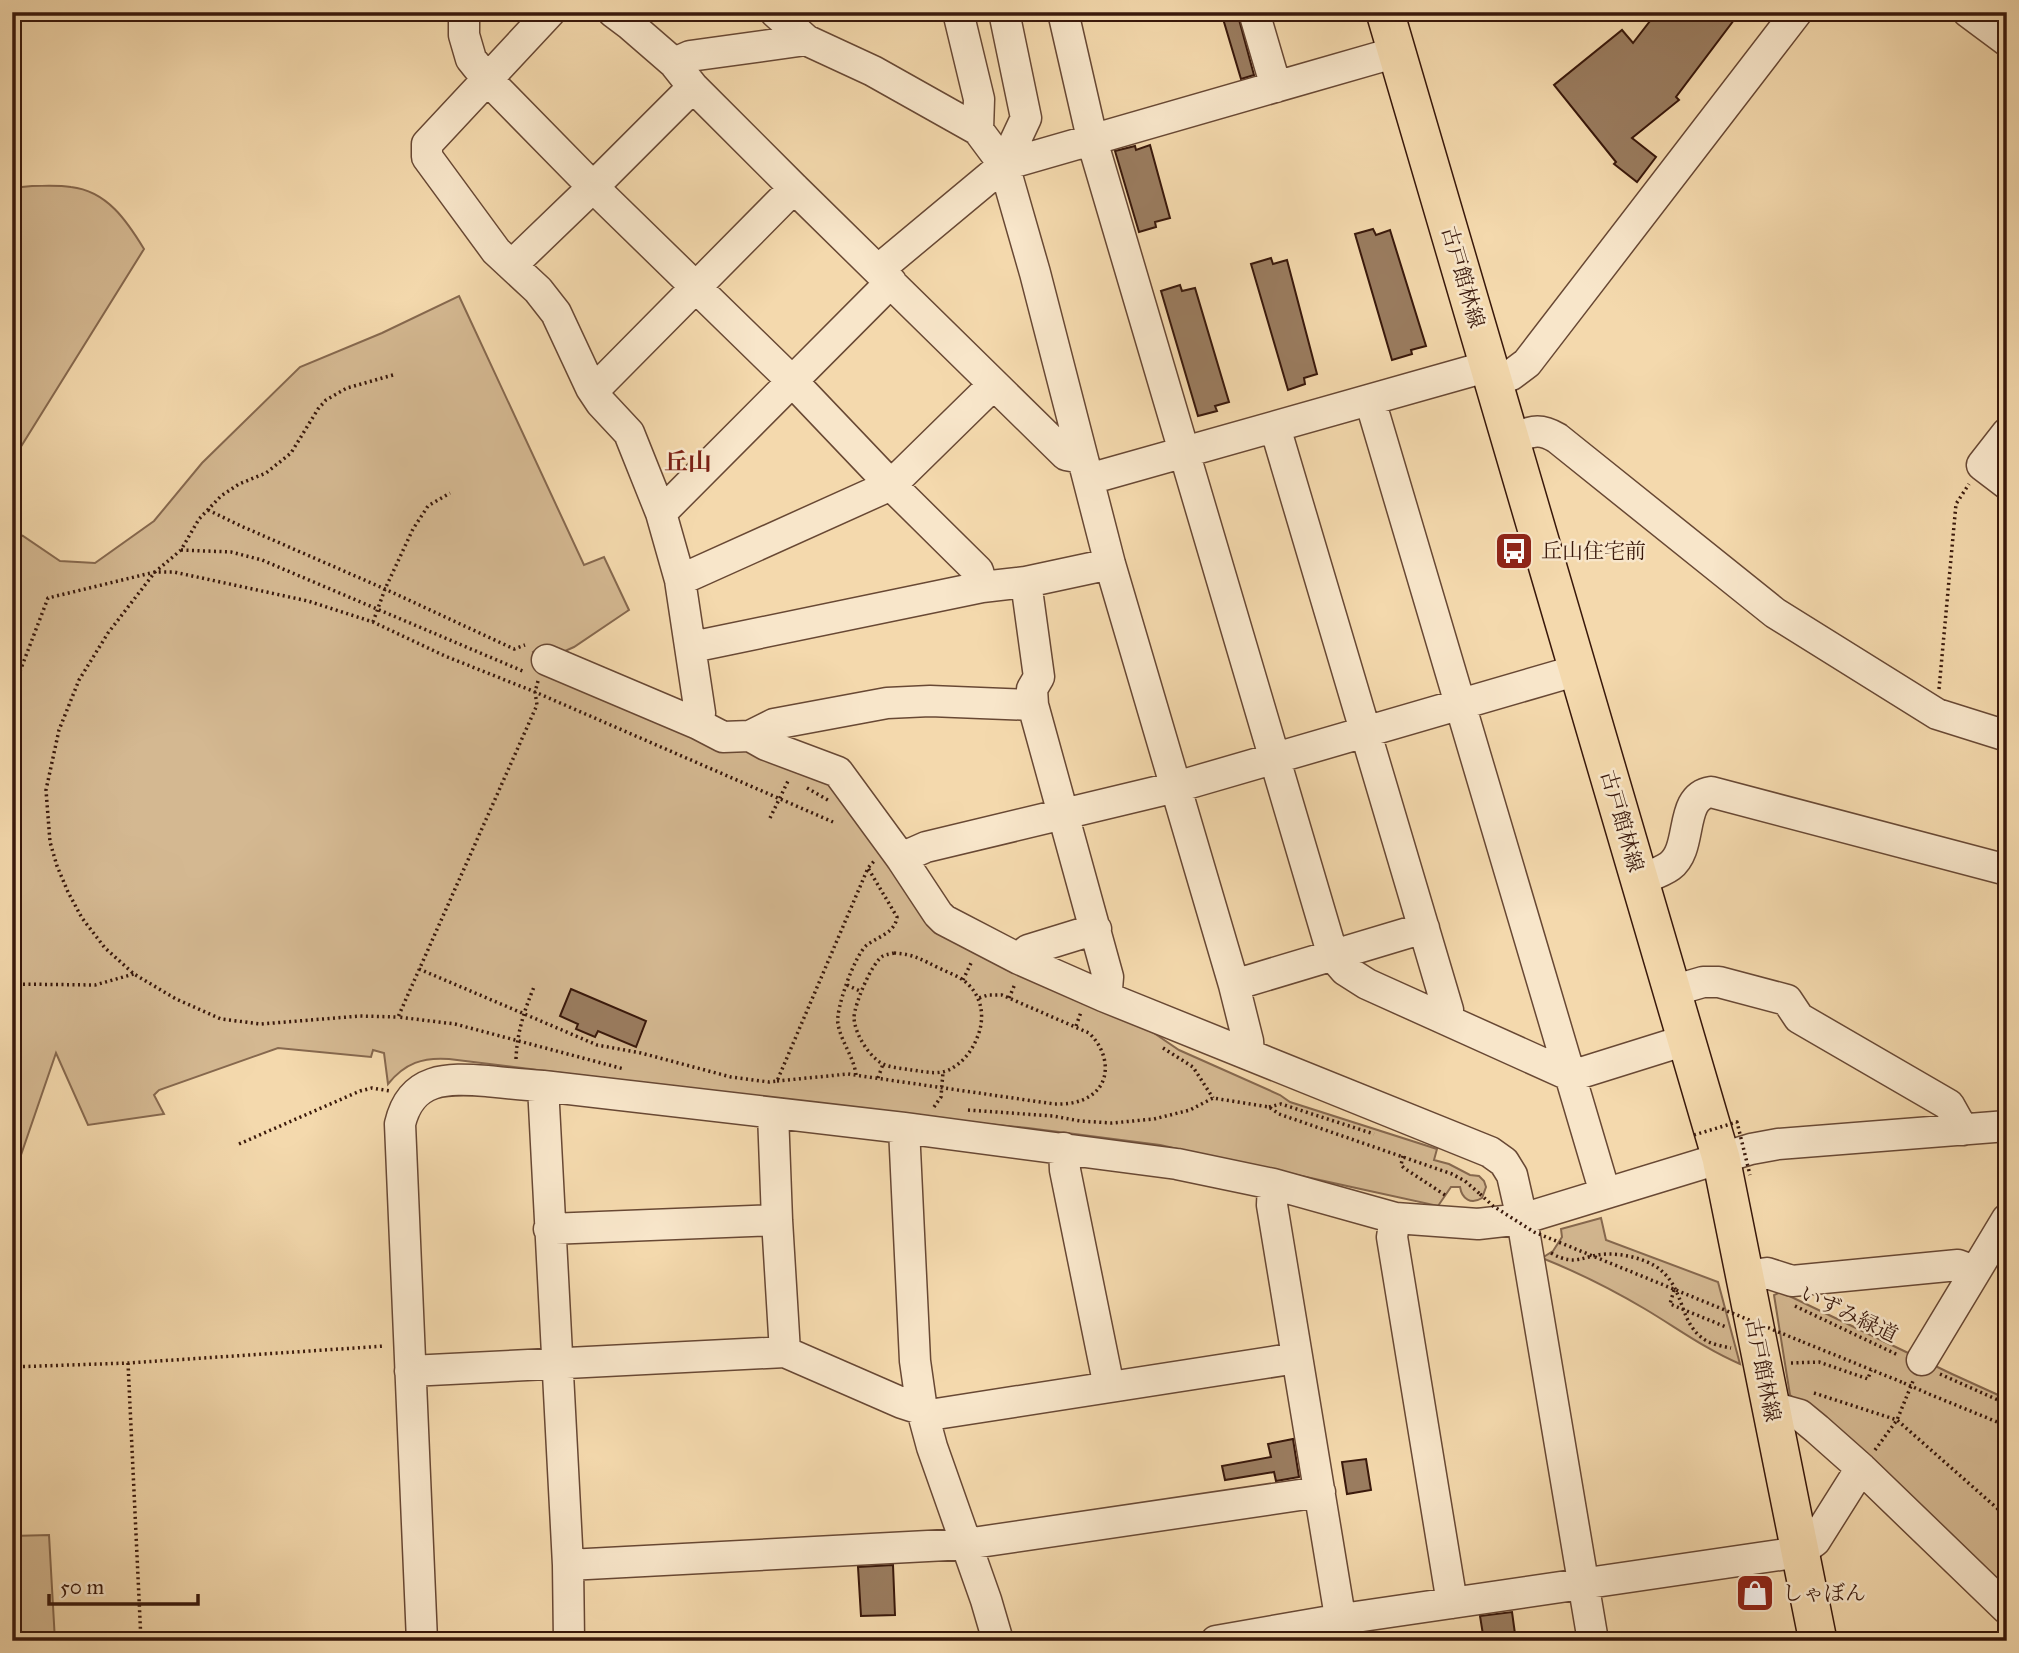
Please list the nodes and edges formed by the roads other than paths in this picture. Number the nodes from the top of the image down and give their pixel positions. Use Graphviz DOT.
graph roads {
  1 [pos="464,12"];
  2 [pos="550,12"];
  3 [pos="612,12"];
  4 [pos="775,12"];
  5 [pos="958,12"];
  6 [pos="1004,12"];
  7 [pos="1063,12"];
  8 [pos="1254,12"];
  9 [pos="1385,12"];
  10 [pos="1797,12"];
  11 [pos="1968,12"];
  12 [pos="1995,12"];
  13 [pos="2007,22"];
  14 [pos="806,40"];
  15 [pos="2007,41"];
  16 [pos="1396,52"];
  17 [pos="674,63"];
  18 [pos="486,79"];
  19 [pos="694,87"];
  20 [pos="1276,87"];
  21 [pos="978,130"];
  22 [pos="1092,140"];
  23 [pos="1004,164"];
  24 [pos="593,187"];
  25 [pos="794,188"];
  26 [pos="512,265"];
  27 [pos="885,276"];
  28 [pos="695,288"];
  29 [pos="1491,374"];
  30 [pos="792,382"];
  31 [pos="993,385"];
  32 [pos="591,388"];
  33 [pos="1370,400"];
  34 [pos="1275,427"];
  35 [pos="2007,433"];
  36 [pos="1510,439"];
  37 [pos="1184,452"];
  38 [pos="1086,468"];
  39 [pos="2007,484"];
  40 [pos="891,485"];
  41 [pos="660,513"];
  42 [pos="1111,564"];
  43 [pos="680,580"];
  44 [pos="1026,582"];
  45 [pos="982,587"];
  46 [pos="692,647"];
  47 [pos="534,664"];
  48 [pos="1578,670"];
  49 [pos="1460,704"];
  50 [pos="1033,705"];
  51 [pos="698,724"];
  52 [pos="1366,733"];
  53 [pos="750,736"];
  54 [pos="2007,736"];
  55 [pos="1275,759"];
  56 [pos="1176,787"];
  57 [pos="1064,814"];
  58 [pos="890,857"];
  59 [pos="2007,870"];
  60 [pos="1639,880"];
  61 [pos="1424,928"];
  62 [pos="1096,929"];
  63 [pos="1333,956"];
  64 [pos="1019,959"];
  65 [pos="1234,985"];
  66 [pos="1672,990"];
  67 [pos="1093,1002"];
  68 [pos="1445,1019"];
  69 [pos="1686,1040"];
  70 [pos="1249,1054"];
  71 [pos="1571,1076"];
  72 [pos="542,1086"];
  73 [pos="775,1101"];
  74 [pos="2007,1126"];
  75 [pos="904,1128"];
  76 [pos="1963,1130"];
  77 [pos="1064,1148"];
  78 [pos="1722,1156"];
  79 [pos="1273,1184"];
  80 [pos="1605,1193"];
  81 [pos="1395,1218"];
  82 [pos="1522,1219"];
  83 [pos="2007,1219"];
  84 [pos="777,1220"];
  85 [pos="549,1229"];
  86 [pos="1974,1271"];
  87 [pos="1745,1276"];
  88 [pos="785,1352"];
  89 [pos="409,1358"];
  90 [pos="1297,1358"];
  91 [pos="1921,1362"];
  92 [pos="558,1364"];
  93 [pos="1109,1387"];
  94 [pos="922,1410"];
  95 [pos="1771,1410"];
  96 [pos="1861,1468"];
  97 [pos="1320,1492"];
  98 [pos="966,1544"];
  99 [pos="1800,1552"];
  100 [pos="568,1564"];
  101 [pos="1583,1584"];
  102 [pos="1452,1603"];
  103 [pos="2007,1609"];
  104 [pos="1343,1630"];
  105 [pos="422,1641"];
  106 [pos="569,1641"];
  107 [pos="998,1641"];
  108 [pos="1216,1641"];
  109 [pos="1592,1641"];
  110 [pos="1818,1641"];
  1 -- 18 [label="street"];
  2 -- 18 [label="street"];
  3 -- 17 [label="street"];
  4 -- 14 [label="street"];
  5 -- 21 [label="street"];
  6 -- 23 [label="street"];
  7 -- 22 [label="street"];
  8 -- 20 [label="street"];
  9 -- 16 [label="main road, 古戸館林線"];
  10 -- 29 [label="street"];
  11 -- 15 [label="street"];
  12 -- 13 [label="street"];
  14 -- 17 [label="street"];
  14 -- 21 [label="street"];
  16 -- 20 [label="street"];
  16 -- 29 [label="main road, 古戸館林線"];
  17 -- 19 [label="street"];
  18 -- 24 [label="street"];
  18 -- 26 [label="street"];
  19 -- 24 [label="street"];
  19 -- 25 [label="street"];
  20 -- 22 [label="street"];
  21 -- 23 [label="street"];
  22 -- 23 [label="street"];
  22 -- 37 [label="street"];
  23 -- 27 [label="street"];
  23 -- 38 [label="street"];
  24 -- 26 [label="street"];
  24 -- 28 [label="street"];
  25 -- 27 [label="street"];
  25 -- 28 [label="street"];
  26 -- 32 [label="street"];
  27 -- 30 [label="street"];
  27 -- 31 [label="street"];
  28 -- 30 [label="street"];
  28 -- 32 [label="street"];
  29 -- 33 [label="street"];
  29 -- 36 [label="main road, 古戸館林線"];
  30 -- 40 [label="street"];
  30 -- 41 [label="street"];
  31 -- 38 [label="street"];
  31 -- 40 [label="street"];
  32 -- 41 [label="street"];
  33 -- 34 [label="street"];
  33 -- 49 [label="street"];
  34 -- 37 [label="street"];
  34 -- 52 [label="street"];
  35 -- 39 [label="street"];
  36 -- 48 [label="main road, 古戸館林線"];
  36 -- 54 [label="street"];
  37 -- 38 [label="street"];
  37 -- 55 [label="street"];
  38 -- 42 [label="street"];
  40 -- 43 [label="street"];
  40 -- 45 [label="street"];
  41 -- 43 [label="street"];
  42 -- 44 [label="street"];
  42 -- 56 [label="street"];
  43 -- 46 [label="street"];
  44 -- 45 [label="street"];
  44 -- 50 [label="street"];
  45 -- 46 [label="street"];
  46 -- 51 [label="street"];
  47 -- 51 [label="street"];
  48 -- 49 [label="street"];
  48 -- 60 [label="main road, 古戸館林線"];
  49 -- 52 [label="street"];
  49 -- 71 [label="street"];
  50 -- 53 [label="street"];
  50 -- 57 [label="street"];
  51 -- 53 [label="street"];
  52 -- 55 [label="street"];
  52 -- 61 [label="street"];
  53 -- 58 [label="street"];
  55 -- 56 [label="street"];
  55 -- 63 [label="street"];
  56 -- 57 [label="street"];
  56 -- 65 [label="street"];
  57 -- 58 [label="street"];
  57 -- 62 [label="street"];
  58 -- 64 [label="street"];
  59 -- 60 [label="street"];
  60 -- 66 [label="main road, 古戸館林線"];
  61 -- 63 [label="street"];
  61 -- 68 [label="street"];
  62 -- 64 [label="street"];
  62 -- 67 [label="street"];
  63 -- 65 [label="street"];
  63 -- 68 [label="street"];
  64 -- 67 [label="street"];
  65 -- 70 [label="street"];
  66 -- 69 [label="main road, 古戸館林線"];
  66 -- 76 [label="street"];
  67 -- 70 [label="street"];
  68 -- 71 [label="street"];
  69 -- 71 [label="street"];
  69 -- 78 [label="main road, 古戸館林線"];
  70 -- 82 [label="street"];
  71 -- 80 [label="street"];
  72 -- 73 [label="street"];
  72 -- 85 [label="street"];
  72 -- 89 [label="street"];
  73 -- 75 [label="street"];
  73 -- 84 [label="street"];
  74 -- 76 [label="street"];
  75 -- 77 [label="street"];
  75 -- 94 [label="street"];
  76 -- 78 [label="street"];
  77 -- 79 [label="street"];
  77 -- 93 [label="street"];
  78 -- 80 [label="street"];
  78 -- 87 [label="main road, 古戸館林線"];
  79 -- 81 [label="street"];
  79 -- 90 [label="street"];
  80 -- 82 [label="street"];
  81 -- 82 [label="street"];
  81 -- 102 [label="street"];
  82 -- 101 [label="street"];
  83 -- 86 [label="street"];
  84 -- 85 [label="street"];
  84 -- 88 [label="street"];
  85 -- 92 [label="street"];
  86 -- 87 [label="street"];
  86 -- 91 [label="street"];
  87 -- 95 [label="main road, 古戸館林線"];
  88 -- 92 [label="street"];
  88 -- 94 [label="street"];
  89 -- 92 [label="street"];
  89 -- 105 [label="street"];
  90 -- 93 [label="street"];
  90 -- 97 [label="street"];
  92 -- 100 [label="street"];
  93 -- 94 [label="street"];
  94 -- 98 [label="street"];
  95 -- 96 [label="street"];
  95 -- 99 [label="main road, 古戸館林線"];
  96 -- 99 [label="street"];
  96 -- 103 [label="street"];
  97 -- 98 [label="street"];
  97 -- 104 [label="street"];
  98 -- 100 [label="street"];
  98 -- 107 [label="street"];
  99 -- 101 [label="street"];
  99 -- 110 [label="main road, 古戸館林線"];
  100 -- 106 [label="street"];
  101 -- 102 [label="street"];
  101 -- 109 [label="street"];
  102 -- 104 [label="street"];
  104 -- 108 [label="street"];
}
